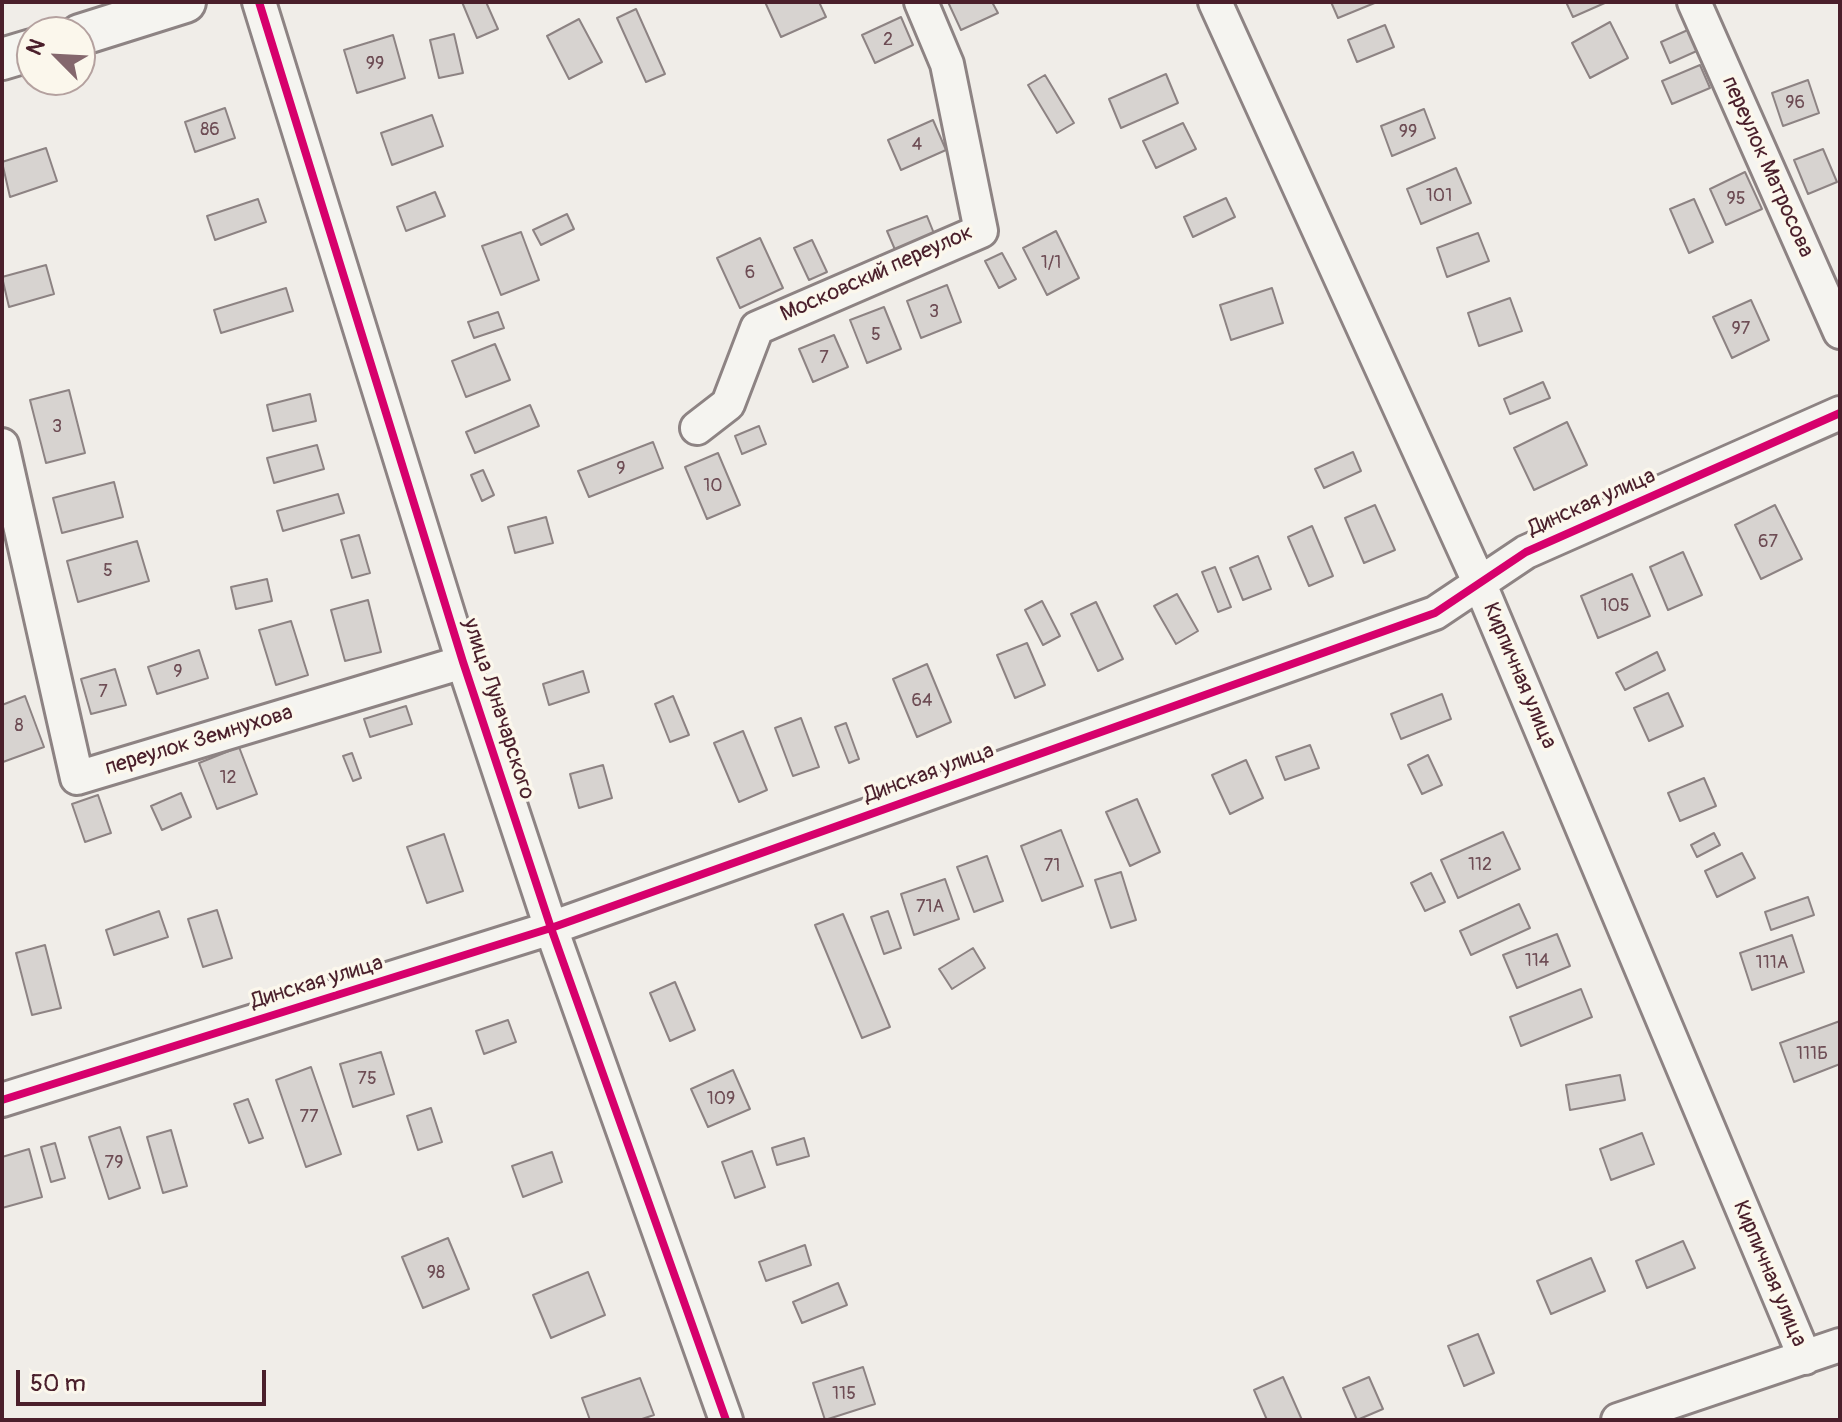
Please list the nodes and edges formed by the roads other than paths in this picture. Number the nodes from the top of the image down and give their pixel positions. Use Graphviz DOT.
graph roads {
  1 [pos="185,2"];
  2 [pos="259,2"];
  3 [pos="921,2"];
  4 [pos="1215,2"];
  5 [pos="1694,2"];
  6 [pos="96,30"];
  7 [pos="1840,332"];
  8 [pos="1840,413"];
  9 [pos="697,428"];
  10 [pos="2,445"];
  11 [pos="1479,582"];
  12 [pos="463,662"];
  13 [pos="551,928"];
  14 [pos="2,1100"];
  15 [pos="1840,1345"];
  16 [pos="1805,1358"];
  17 [pos="726,1420"];
  18 [pos="1618,1420"];
  1 -- 6 [label="street"];
  2 -- 12 [label="street, улица Луначарского"];
  3 -- 9 [label="street, Московский переулок"];
  4 -- 11 [label="street, Кирпичная улица"];
  5 -- 7 [label="street, переулок Матросова"];
  8 -- 11 [label="street, Динская улица"];
  10 -- 12 [label="street, переулок Земнухова"];
  11 -- 13 [label="street, Динская улица"];
  11 -- 16 [label="street, Кирпичная улица"];
  12 -- 13 [label="street, улица Луначарского"];
  13 -- 14 [label="street, Динская улица"];
  13 -- 17 [label="street, улица Луначарского"];
  15 -- 16 [label="street"];
  16 -- 18 [label="street"];
}
